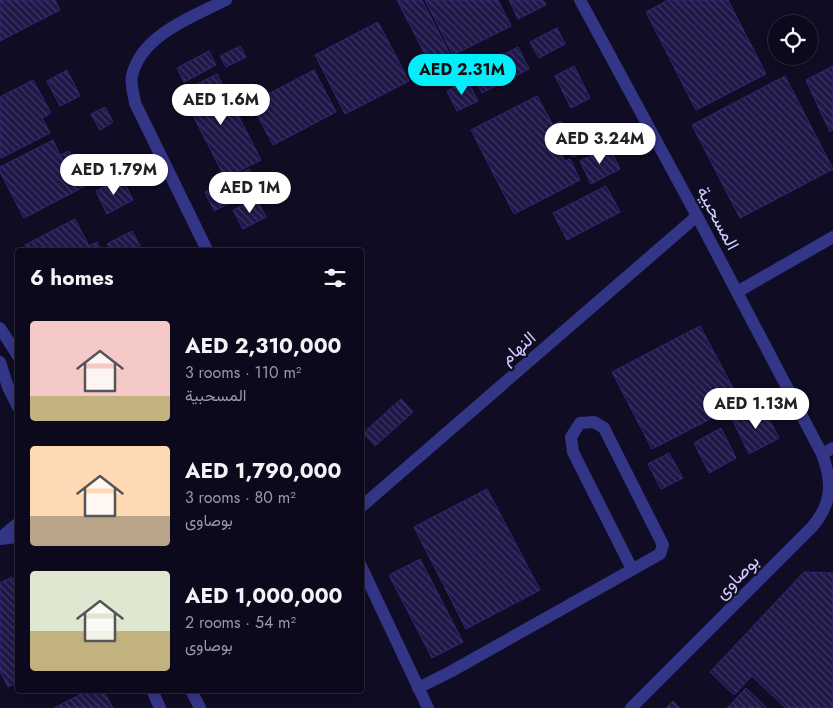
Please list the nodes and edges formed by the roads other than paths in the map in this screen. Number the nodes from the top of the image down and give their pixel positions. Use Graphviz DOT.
graph roads {
  1 [pos="226,0"];
  2 [pos="580,0"];
  3 [pos="697,216"];
  4 [pos="833,237"];
  5 [pos="206,248"];
  6 [pos="737,292"];
  7 [pos="0,328"];
  8 [pos="15,351"];
  9 [pos="0,362"];
  10 [pos="15,401"];
  11 [pos="827,451"];
  12 [pos="831,501"];
  13 [pos="364,504"];
  14 [pos="15,526"];
  15 [pos="15,537"];
  16 [pos="0,538"];
  17 [pos="632,569"];
  18 [pos="364,572"];
  19 [pos="418,688"];
  20 [pos="153,693"];
  21 [pos="192,693"];
  22 [pos="160,708"];
  23 [pos="200,708"];
  24 [pos="428,708"];
  25 [pos="631,708"];
  1 -- 5 [label="street"];
  2 -- 3 [label="street, المسحبية"];
  3 -- 6 [label="street, المسحبية"];
  3 -- 13 [label="street, النهام"];
  4 -- 6 [label="street"];
  6 -- 11 [label="street, المسحبية"];
  7 -- 8 [label="street"];
  9 -- 10 [label="street"];
  11 -- 12 [label="street, بوصاوى"];
  12 -- 25 [label="street, بوصاوى"];
  14 -- 16 [label="street"];
  15 -- 16 [label="street"];
  17 -- 17 [label="street"];
  17 -- 19 [label="street"];
  18 -- 19 [label="street"];
  19 -- 24 [label="street"];
  20 -- 22 [label="street"];
  21 -- 23 [label="street"];
}
